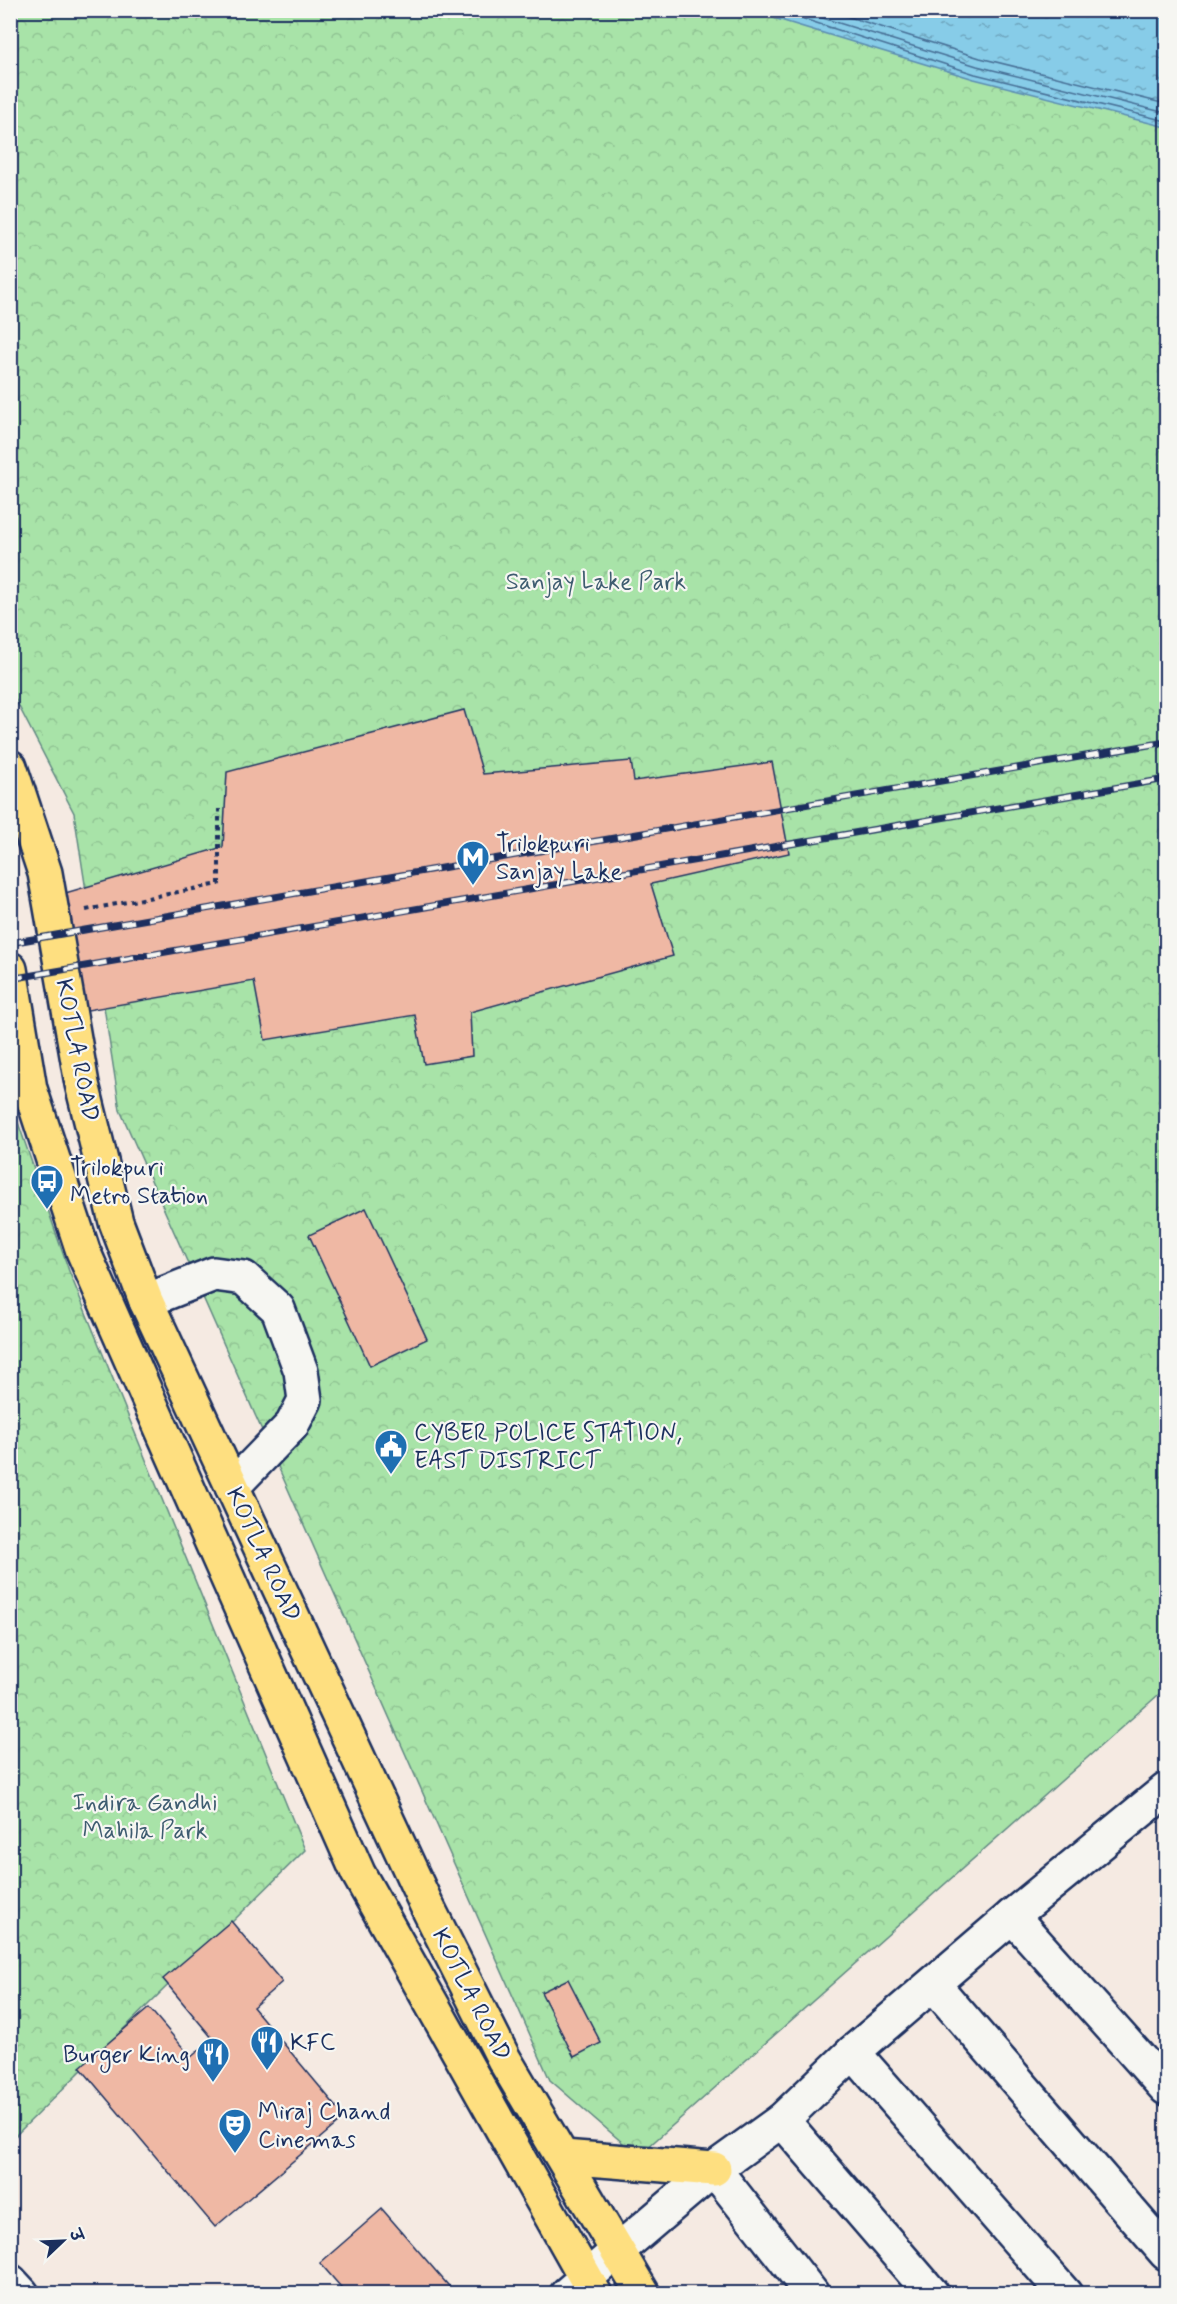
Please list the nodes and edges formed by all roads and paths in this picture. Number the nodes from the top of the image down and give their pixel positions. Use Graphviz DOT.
graph roads {
  1 [pos="10,767"];
  2 [pos="219,809"];
  3 [pos="53,916"];
  4 [pos="10,969"];
  5 [pos="146,1301"];
  6 [pos="232,1487"];
  7 [pos="1167,1790"];
  8 [pos="1012,1916"];
  9 [pos="934,1985"];
  10 [pos="853,2052"];
  11 [pos="1161,2071"];
  12 [pos="782,2120"];
  13 [pos="563,2157"];
  14 [pos="714,2169"];
  15 [pos="617,2250"];
  16 [pos="1167,2253"];
  17 [pos="10,2281"];
  18 [pos="582,2288"];
  19 [pos="22,2294"];
  20 [pos="643,2294"];
  21 [pos="812,2294"];
  22 [pos="932,2294"];
  23 [pos="1065,2294"];
  1 -- 3 [label="main road, KOTLA ROAD"];
  2 -- 3 [label="path"];
  3 -- 5 [label="main road, KOTLA ROAD"];
  4 -- 18 [label="main road, KOTLA ROAD"];
  5 -- 6 [label="main road, KOTLA ROAD"];
  5 -- 6 [label="street"];
  6 -- 13 [label="main road, KOTLA ROAD"];
  7 -- 8 [label="street"];
  8 -- 9 [label="street"];
  8 -- 11 [label="street"];
  9 -- 10 [label="street"];
  9 -- 16 [label="street"];
  10 -- 12 [label="street"];
  10 -- 23 [label="street"];
  12 -- 14 [label="street"];
  12 -- 22 [label="street"];
  13 -- 14 [label="main road"];
  13 -- 15 [label="main road, KOTLA ROAD"];
  14 -- 15 [label="street"];
  14 -- 21 [label="street"];
  15 -- 18 [label="street"];
  15 -- 20 [label="main road, KOTLA ROAD"];
  17 -- 19 [label="street"];
}
